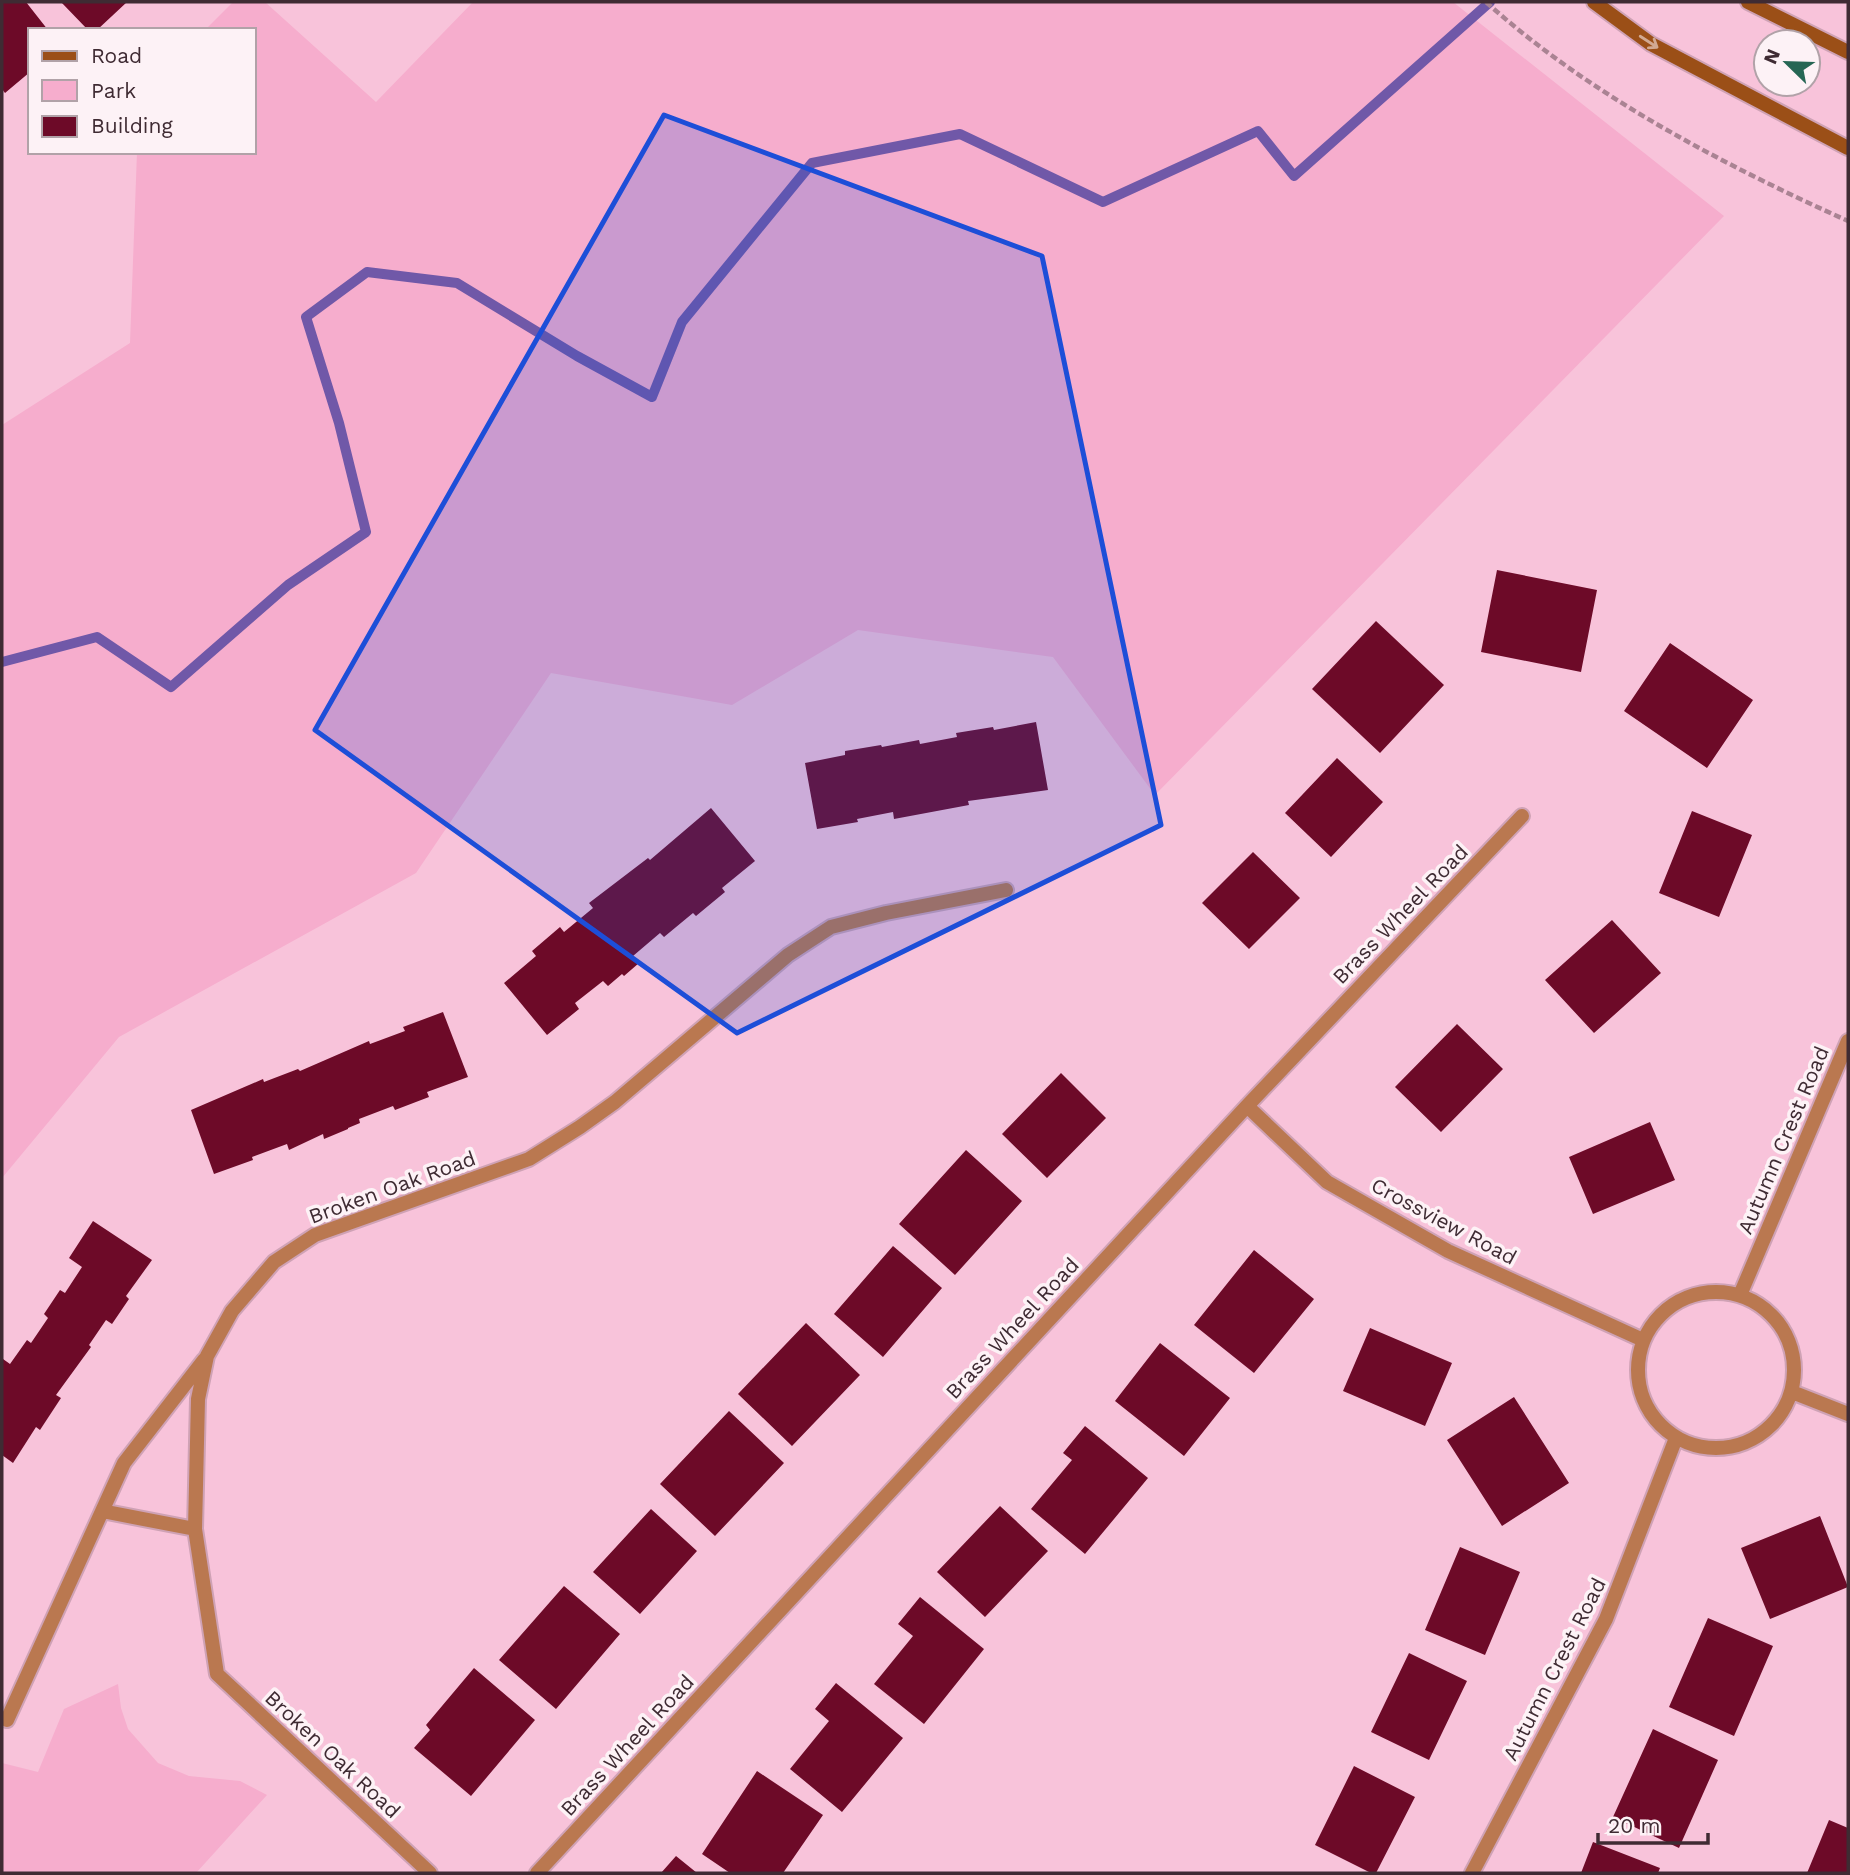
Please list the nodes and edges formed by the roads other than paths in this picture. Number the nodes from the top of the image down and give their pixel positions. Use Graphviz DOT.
graph roads {
  1 [pos="1594,2"];
  2 [pos="1748,2"];
  3 [pos="1848,52"];
  4 [pos="1848,148"];
  5 [pos="1522,816"];
  6 [pos="1006,890"];
  7 [pos="1848,1041"];
  8 [pos="1247,1106"];
  9 [pos="1740,1295"];
  10 [pos="1643,1340"];
  11 [pos="207,1356"];
  12 [pos="1792,1392"];
  13 [pos="1848,1414"];
  14 [pos="1676,1438"];
  15 [pos="102,1511"];
  16 [pos="195,1529"];
  17 [pos="7,1720"];
  18 [pos="430,1873"];
  19 [pos="537,1873"];
  20 [pos="1472,1873"];
  1 -- 4 [label="main road, one-way"];
  2 -- 3 [label="main road"];
  5 -- 8 [label="street, Brass Wheel Road"];
  6 -- 11 [label="street, Broken Oak Road"];
  7 -- 9 [label="street, Autumn Crest Road"];
  8 -- 10 [label="street, Crossview Road"];
  8 -- 19 [label="street, Brass Wheel Road"];
  9 -- 10 [label="street"];
  9 -- 12 [label="street"];
  10 -- 14 [label="street"];
  11 -- 15 [label="street"];
  11 -- 16 [label="street, Broken Oak Road"];
  12 -- 13 [label="street"];
  12 -- 14 [label="street"];
  14 -- 20 [label="street, Autumn Crest Road"];
  15 -- 16 [label="street"];
  15 -- 17 [label="street"];
  16 -- 18 [label="street, Broken Oak Road"];
}
